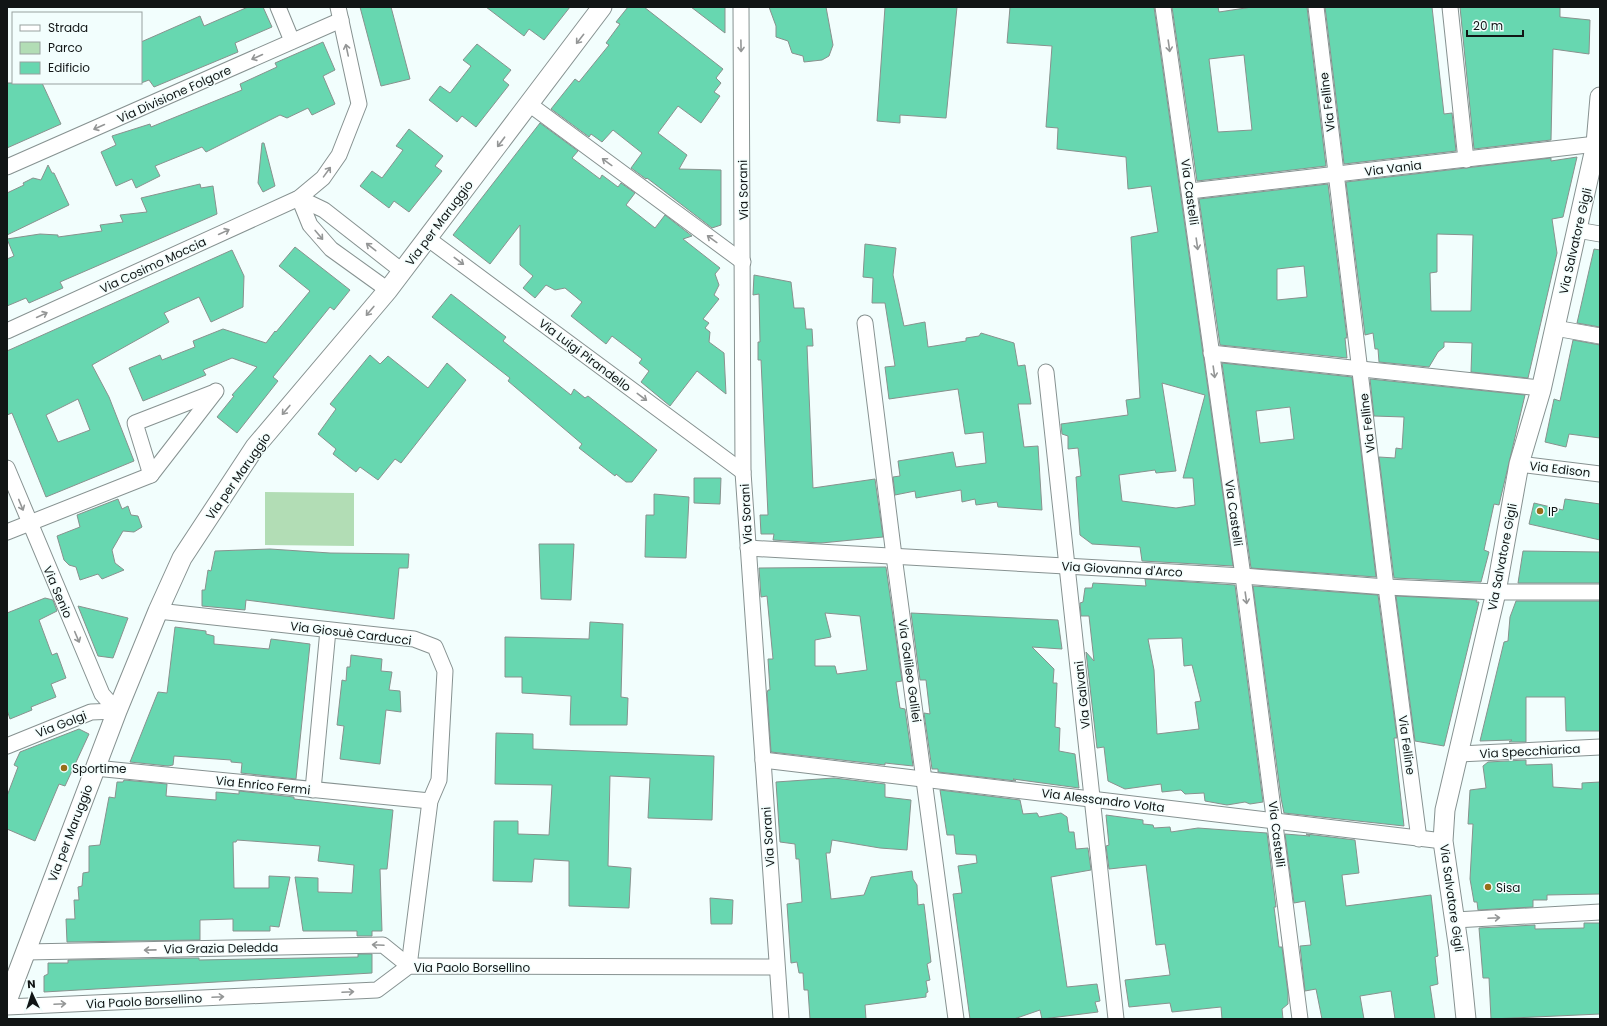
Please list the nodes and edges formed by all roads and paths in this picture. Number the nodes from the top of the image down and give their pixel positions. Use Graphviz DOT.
graph roads {
  1 [pos="278,7"];
  2 [pos="602,7"];
  3 [pos="741,7"];
  4 [pos="1163,7"];
  5 [pos="1316,7"];
  6 [pos="1450,7"];
  7 [pos="339,14"];
  8 [pos="292,41"];
  9 [pos="1600,98"];
  10 [pos="529,104"];
  11 [pos="1596,144"];
  12 [pos="1466,160"];
  13 [pos="7,168"];
  14 [pos="1336,175"];
  15 [pos="1190,191"];
  16 [pos="299,198"];
  17 [pos="1577,230"];
  18 [pos="1600,234"];
  19 [pos="427,238"];
  20 [pos="743,262"];
  21 [pos="402,271"];
  22 [pos="388,290"];
  23 [pos="865,323"];
  24 [pos="1555,328"];
  25 [pos="7,331"];
  26 [pos="1600,336"];
  27 [pos="1211,353"];
  28 [pos="1360,368"];
  29 [pos="1046,372"];
  30 [pos="1540,388"];
  31 [pos="1519,464"];
  32 [pos="7,468"];
  33 [pos="744,472"];
  34 [pos="1600,474"];
  35 [pos="151,475"];
  36 [pos="29,524"];
  37 [pos="7,532"];
  38 [pos="748,548"];
  39 [pos="894,556"];
  40 [pos="1068,566"];
  41 [pos="1243,576"];
  42 [pos="1386,587"];
  43 [pos="1496,592"];
  44 [pos="1600,592"];
  45 [pos="158,611"];
  46 [pos="328,630"];
  47 [pos="117,712"];
  48 [pos="7,746"];
  49 [pos="1600,747"];
  50 [pos="1459,754"];
  51 [pos="763,760"];
  52 [pos="95,768"];
  53 [pos="924,779"];
  54 [pos="313,790"];
  55 [pos="1093,799"];
  56 [pos="430,801"];
  57 [pos="1276,821"];
  58 [pos="1419,839"];
  59 [pos="1443,842"];
  60 [pos="1600,912"];
  61 [pos="1455,920"];
  62 [pos="26,952"];
  63 [pos="409,966"];
  64 [pos="776,967"];
  65 [pos="7,1001"];
  66 [pos="7,1007"];
  67 [pos="781,1019"];
  68 [pos="956,1019"];
  69 [pos="1116,1019"];
  70 [pos="1300,1019"];
  71 [pos="1466,1019"];
  1 -- 8 [label="street"];
  2 -- 10 [label="street, Via per Maruggio, one-way"];
  3 -- 20 [label="street, Via Sorani, one-way"];
  4 -- 15 [label="street, Via Castelli, one-way"];
  5 -- 14 [label="street, Via Felline"];
  6 -- 12 [label="street"];
  7 -- 8 [label="street, Via Divisione Folgore"];
  16 -- 7 [label="street, Via Cosimo Moccia, one-way"];
  8 -- 13 [label="street, Via Divisione Folgore, one-way"];
  9 -- 11 [label="street, Via Salvatore Gigli"];
  10 -- 19 [label="street, Via per Maruggio, one-way"];
  20 -- 10 [label="street, one-way"];
  11 -- 12 [label="street, Via Vania"];
  11 -- 17 [label="street, Via Salvatore Gigli"];
  12 -- 14 [label="street, Via Vania"];
  14 -- 15 [label="street, Via Vania"];
  14 -- 28 [label="street, Via Felline"];
  15 -- 27 [label="street, Via Castelli, one-way"];
  21 -- 16 [label="street, one-way"];
  16 -- 22 [label="street, one-way"];
  25 -- 16 [label="street, Via Cosimo Moccia, one-way"];
  17 -- 18 [label="street"];
  17 -- 24 [label="street, Via Salvatore Gigli"];
  19 -- 21 [label="street, Via per Maruggio"];
  19 -- 33 [label="street, Via Luigi Pirandello, one-way"];
  20 -- 33 [label="street, Via Sorani"];
  21 -- 22 [label="street, Via per Maruggio"];
  22 -- 45 [label="street, Via per Maruggio, one-way"];
  23 -- 39 [label="street, Via Galileo Galilei"];
  24 -- 26 [label="street"];
  24 -- 30 [label="street, Via Salvatore Gigli"];
  27 -- 28 [label="street"];
  27 -- 41 [label="street, Via Castelli, one-way"];
  28 -- 30 [label="street"];
  28 -- 42 [label="street, Via Felline"];
  29 -- 40 [label="street, Via Galvani"];
  30 -- 31 [label="street, Via Salvatore Gigli"];
  31 -- 34 [label="street, Via Edison"];
  31 -- 43 [label="street, Via Salvatore Gigli"];
  32 -- 36 [label="street, Via Senio, one-way"];
  33 -- 38 [label="street, Via Sorani"];
  35 -- 35 [label="street"];
  35 -- 36 [label="street"];
  36 -- 37 [label="street"];
  36 -- 47 [label="street, Via Senio, one-way"];
  38 -- 39 [label="street, Via Giovanna d'Arco"];
  38 -- 51 [label="street, Via Sorani"];
  39 -- 40 [label="street, Via Giovanna d'Arco"];
  39 -- 53 [label="street, Via Galileo Galilei"];
  40 -- 41 [label="street, Via Giovanna d'Arco"];
  40 -- 55 [label="street, Via Galvani"];
  41 -- 42 [label="street, Via Giovanna d'Arco"];
  41 -- 57 [label="street, Via Castelli, one-way"];
  42 -- 43 [label="street, Via Giovanna d'Arco"];
  42 -- 58 [label="street, Via Felline"];
  43 -- 44 [label="street, Via Giovanna d'Arco"];
  43 -- 50 [label="street, Via Salvatore Gigli"];
  45 -- 46 [label="street, Via Giosuè Carducci"];
  45 -- 47 [label="street, Via per Maruggio"];
  46 -- 54 [label="street"];
  46 -- 56 [label="street, Via Giosuè Carducci"];
  47 -- 48 [label="street, Via Golgi"];
  47 -- 52 [label="street, Via per Maruggio"];
  49 -- 50 [label="street, Via Specchiarica"];
  50 -- 59 [label="street, Via Salvatore Gigli"];
  51 -- 53 [label="street, Via Alessandro Volta"];
  51 -- 64 [label="street, Via Sorani"];
  52 -- 54 [label="street, Via Enrico Fermi"];
  52 -- 62 [label="street, Via per Maruggio"];
  53 -- 55 [label="street, Via Alessandro Volta"];
  53 -- 68 [label="street, Via Galileo Galilei"];
  54 -- 56 [label="street, Via Enrico Fermi"];
  55 -- 57 [label="street, Via Alessandro Volta"];
  55 -- 69 [label="street, Via Galvani"];
  56 -- 63 [label="street, Via Giosuè Carducci"];
  57 -- 58 [label="street, Via Alessandro Volta"];
  57 -- 70 [label="street, Via Castelli"];
  58 -- 59 [label="street, Via Alessandro Volta"];
  59 -- 61 [label="street, Via Salvatore Gigli"];
  61 -- 60 [label="street, one-way"];
  61 -- 71 [label="street, Via Salvatore Gigli"];
  63 -- 62 [label="street, Via Grazia Deledda, one-way"];
  62 -- 65 [label="street, Via per Maruggio"];
  63 -- 64 [label="street, Via Paolo Borsellino"];
  66 -- 63 [label="street, Via Paolo Borsellino, one-way"];
  64 -- 67 [label="street, Via Sorani"];
}
